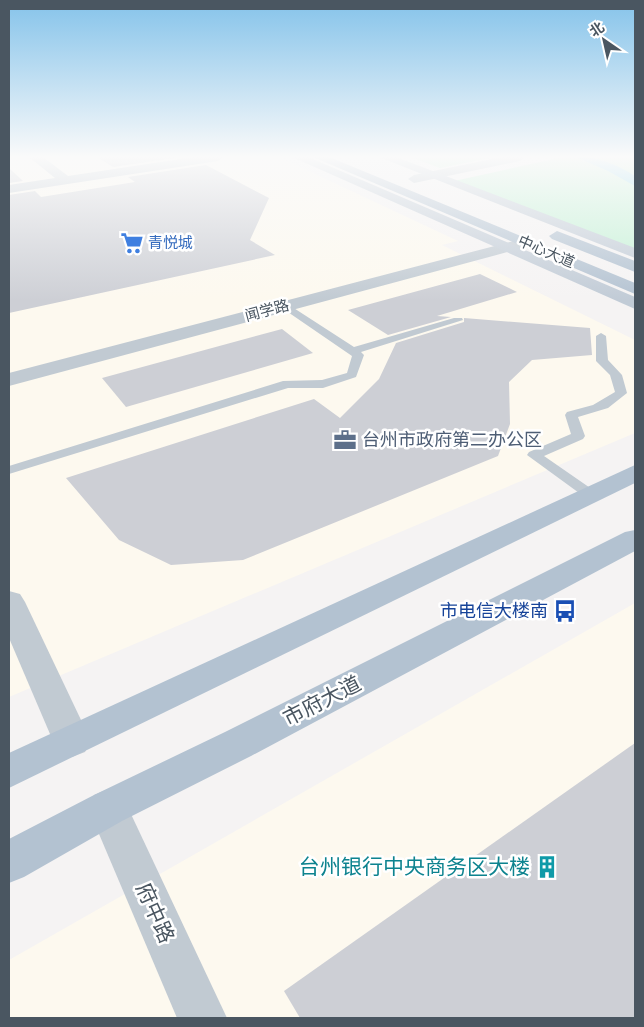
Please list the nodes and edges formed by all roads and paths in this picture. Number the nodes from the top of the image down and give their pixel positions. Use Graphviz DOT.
graph roads {
  1 [pos="408,205"];
  2 [pos="434,205"];
  3 [pos="482,205"];
  4 [pos="501,205"];
  5 [pos="525,243"];
  6 [pos="506,248"];
  7 [pos="633,262"];
  8 [pos="600,274"];
  9 [pos="635,289"];
  10 [pos="635,295"];
  11 [pos="635,304"];
  12 [pos="286,306"];
  13 [pos="458,320"];
  14 [pos="601,336"];
  15 [pos="353,351"];
  16 [pos="9,380"];
  17 [pos="9,470"];
  18 [pos="635,474"];
  19 [pos="591,495"];
  20 [pos="635,539"];
  21 [pos="9,602"];
  22 [pos="72,740"];
  23 [pos="9,771"];
  24 [pos="108,808"];
  25 [pos="9,862"];
  26 [pos="202,1018"];
  1 -- 6 [label="main road"];
  2 -- 5 [label="main road, 中心大道"];
  3 -- 7 [label="main road, 中心大道"];
  4 -- 7 [label="main road"];
  5 -- 6 [label="street, 闻学路"];
  5 -- 8 [label="main road, 中心大道"];
  6 -- 11 [label="main road"];
  6 -- 12 [label="street, 闻学路"];
  8 -- 9 [label="main road, 中心大道"];
  8 -- 10 [label="main road"];
  12 -- 15 [label="lane"];
  12 -- 16 [label="street, 闻学路"];
  13 -- 15 [label="lane"];
  14 -- 19 [label="lane"];
  15 -- 17 [label="lane"];
  18 -- 19 [label="main road"];
  19 -- 22 [label="main road"];
  20 -- 24 [label="main road, 市府大道"];
  21 -- 22 [label="street"];
  22 -- 23 [label="main road"];
  24 -- 25 [label="main road, 市府大道"];
  24 -- 26 [label="street, 府中路"];
}
